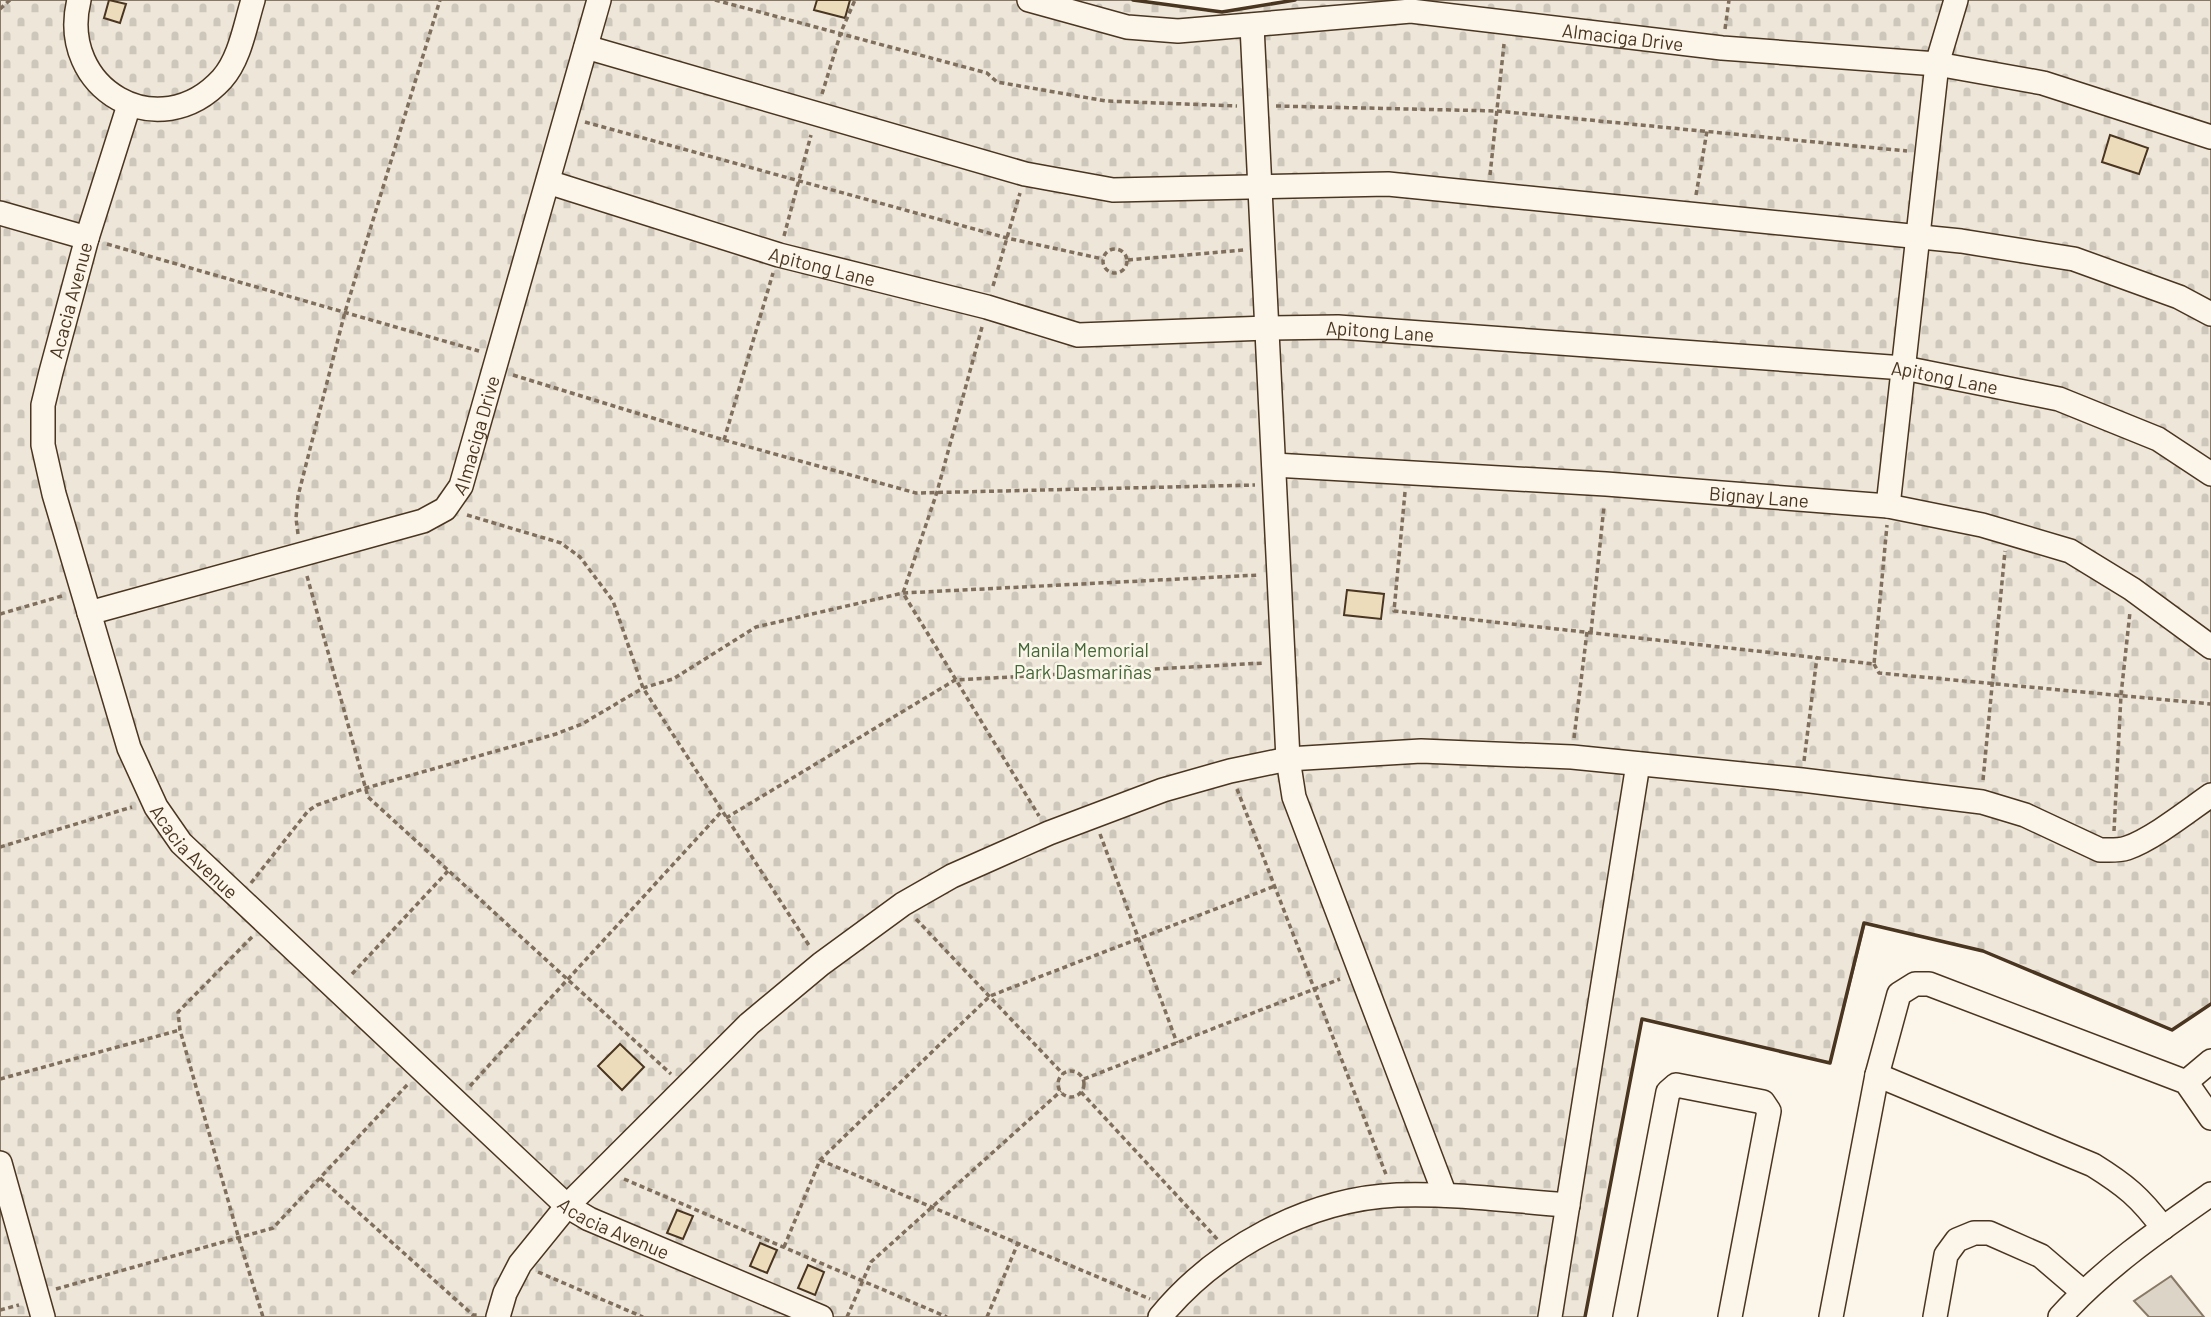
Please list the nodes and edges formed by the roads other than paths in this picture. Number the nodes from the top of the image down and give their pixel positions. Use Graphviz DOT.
graph roads {
  1 [pos="79,0"];
  2 [pos="253,0"];
  3 [pos="600,0"];
  4 [pos="1029,0"];
  5 [pos="1956,0"];
  6 [pos="1252,26"];
  7 [pos="586,47"];
  8 [pos="1937,64"];
  9 [pos="129,105"];
  10 [pos="2211,137"];
  11 [pos="548,182"];
  12 [pos="1260,187"];
  13 [pos="0,213"];
  14 [pos="87,238"];
  15 [pos="1919,238"];
  16 [pos="2211,314"];
  17 [pos="1267,328"];
  18 [pos="1904,368"];
  19 [pos="2211,474"];
  20 [pos="1274,475"];
  21 [pos="1888,506"];
  22 [pos="89,613"];
  23 [pos="2211,647"];
  24 [pos="1288,760"];
  25 [pos="1638,764"];
  26 [pos="2211,795"];
  27 [pos="2211,1060"];
  28 [pos="1877,1075"];
  29 [pos="2186,1082"];
  30 [pos="2211,1118"];
  31 [pos="0,1163"];
  32 [pos="2211,1194"];
  33 [pos="1444,1195"];
  34 [pos="1568,1205"];
  35 [pos="567,1206"];
  36 [pos="2163,1228"];
  37 [pos="2083,1292"];
  38 [pos="39,1306"];
  39 [pos="1164,1312"];
  40 [pos="499,1315"];
  41 [pos="821,1317"];
  42 [pos="1550,1317"];
  43 [pos="1625,1317"];
  44 [pos="1730,1317"];
  45 [pos="1831,1317"];
  46 [pos="1935,1317"];
  47 [pos="2060,1317"];
  1 -- 9 [label="street"];
  2 -- 9 [label="street"];
  3 -- 7 [label="street, Almaciga Drive"];
  4 -- 6 [label="street, Almaciga Drive"];
  5 -- 8 [label="street"];
  6 -- 8 [label="street, Almaciga Drive"];
  6 -- 12 [label="street"];
  7 -- 11 [label="street, Almaciga Drive"];
  7 -- 12 [label="street"];
  8 -- 10 [label="street, Almaciga Drive"];
  8 -- 15 [label="street"];
  9 -- 14 [label="street, Acacia Avenue"];
  11 -- 17 [label="street, Apitong Lane"];
  11 -- 22 [label="street, Almaciga Drive"];
  12 -- 15 [label="street"];
  12 -- 17 [label="street"];
  13 -- 14 [label="street"];
  14 -- 22 [label="street, Acacia Avenue"];
  15 -- 16 [label="street"];
  15 -- 18 [label="street"];
  17 -- 18 [label="street, Apitong Lane"];
  17 -- 20 [label="street"];
  18 -- 19 [label="street, Apitong Lane"];
  18 -- 21 [label="street"];
  20 -- 21 [label="street, Bignay Lane"];
  20 -- 24 [label="street"];
  21 -- 23 [label="street, Bignay Lane"];
  22 -- 35 [label="street, Acacia Avenue"];
  24 -- 25 [label="street"];
  24 -- 33 [label="street"];
  24 -- 35 [label="street"];
  25 -- 26 [label="street"];
  25 -- 34 [label="street"];
  27 -- 29 [label="street"];
  28 -- 29 [label="street"];
  28 -- 36 [label="street"];
  28 -- 45 [label="street"];
  29 -- 30 [label="street"];
  31 -- 38 [label="street"];
  32 -- 36 [label="street"];
  33 -- 34 [label="street"];
  33 -- 39 [label="street"];
  34 -- 42 [label="street"];
  35 -- 40 [label="street"];
  35 -- 41 [label="street, Acacia Avenue"];
  36 -- 37 [label="street"];
  37 -- 46 [label="street"];
  37 -- 47 [label="street"];
  43 -- 44 [label="street"];
}
